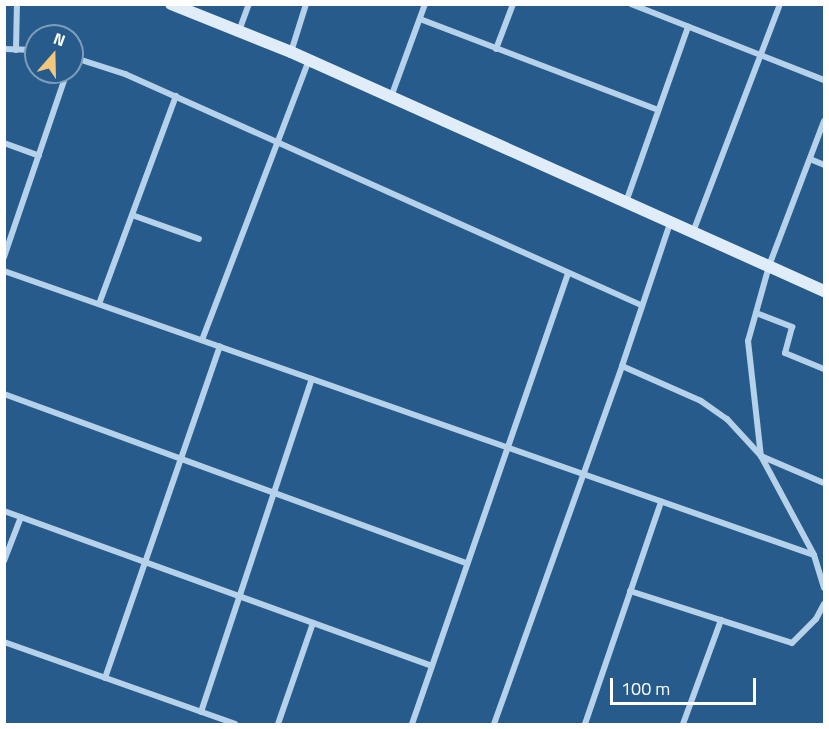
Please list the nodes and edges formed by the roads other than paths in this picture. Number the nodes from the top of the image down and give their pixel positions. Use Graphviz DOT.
graph roads {
  1 [pos="17,4"];
  2 [pos="171,4"];
  3 [pos="249,4"];
  4 [pos="306,4"];
  5 [pos="425,4"];
  6 [pos="513,4"];
  7 [pos="631,4"];
  8 [pos="780,4"];
  9 [pos="420,19"];
  10 [pos="688,27"];
  11 [pos="239,31"];
  12 [pos="4,49"];
  13 [pos="496,49"];
  14 [pos="16,50"];
  15 [pos="24,50"];
  16 [pos="291,52"];
  17 [pos="760,54"];
  18 [pos="309,60"];
  19 [pos="84,61"];
  20 [pos="825,80"];
  21 [pos="63,84"];
  22 [pos="176,96"];
  23 [pos="391,96"];
  24 [pos="658,110"];
  25 [pos="825,121"];
  26 [pos="278,142"];
  27 [pos="4,143"];
  28 [pos="39,156"];
  29 [pos="810,159"];
  30 [pos="825,165"];
  31 [pos="626,202"];
  32 [pos="132,215"];
  33 [pos="670,223"];
  34 [pos="693,232"];
  35 [pos="199,239"];
  36 [pos="4,256"];
  37 [pos="768,266"];
  38 [pos="4,271"];
  39 [pos="567,274"];
  40 [pos="825,291"];
  41 [pos="99,304"];
  42 [pos="641,305"];
  43 [pos="756,313"];
  44 [pos="202,340"];
  45 [pos="220,346"];
  46 [pos="622,366"];
  47 [pos="825,369"];
  48 [pos="312,379"];
  49 [pos="4,394"];
  50 [pos="507,448"];
  51 [pos="761,456"];
  52 [pos="181,459"];
  53 [pos="582,472"];
  54 [pos="825,483"];
  55 [pos="274,492"];
  56 [pos="661,502"];
  57 [pos="4,511"];
  58 [pos="21,517"];
  59 [pos="814,555"];
  60 [pos="4,561"];
  61 [pos="145,562"];
  62 [pos="467,563"];
  63 [pos="825,588"];
  64 [pos="630,591"];
  65 [pos="240,596"];
  66 [pos="825,604"];
  67 [pos="721,620"];
  68 [pos="313,623"];
  69 [pos="4,642"];
  70 [pos="432,666"];
  71 [pos="105,678"];
  72 [pos="201,712"];
  73 [pos="235,724"];
  74 [pos="278,724"];
  75 [pos="412,724"];
  76 [pos="494,724"];
  77 [pos="585,724"];
  78 [pos="683,724"];
  1 -- 14 [label="street"];
  2 -- 11 [label="street"];
  3 -- 11 [label="street"];
  4 -- 16 [label="street"];
  5 -- 9 [label="street"];
  6 -- 13 [label="street"];
  7 -- 10 [label="street"];
  8 -- 17 [label="street"];
  9 -- 13 [label="street"];
  9 -- 23 [label="street"];
  10 -- 17 [label="street"];
  10 -- 24 [label="street"];
  11 -- 16 [label="street"];
  12 -- 14 [label="street"];
  13 -- 24 [label="street"];
  14 -- 15 [label="street"];
  16 -- 18 [label="street"];
  17 -- 20 [label="street"];
  17 -- 34 [label="street"];
  18 -- 23 [label="street"];
  18 -- 26 [label="street"];
  19 -- 22 [label="street"];
  21 -- 28 [label="street"];
  22 -- 26 [label="street"];
  22 -- 32 [label="street"];
  23 -- 31 [label="street"];
  24 -- 31 [label="street"];
  25 -- 29 [label="street"];
  26 -- 39 [label="street"];
  26 -- 44 [label="street"];
  27 -- 28 [label="street"];
  28 -- 36 [label="street"];
  29 -- 30 [label="street"];
  29 -- 37 [label="street"];
  31 -- 33 [label="street"];
  32 -- 35 [label="street"];
  32 -- 41 [label="street"];
  33 -- 34 [label="street"];
  33 -- 42 [label="street"];
  34 -- 37 [label="street"];
  37 -- 40 [label="street"];
  37 -- 43 [label="street"];
  38 -- 41 [label="street"];
  39 -- 42 [label="street"];
  39 -- 50 [label="street"];
  41 -- 44 [label="street"];
  42 -- 46 [label="street"];
  43 -- 47 [label="street"];
  43 -- 51 [label="street"];
  44 -- 45 [label="street"];
  45 -- 48 [label="street"];
  45 -- 52 [label="street"];
  46 -- 51 [label="street"];
  46 -- 53 [label="street"];
  48 -- 50 [label="street"];
  48 -- 55 [label="street"];
  49 -- 52 [label="street"];
  50 -- 53 [label="street"];
  50 -- 62 [label="street"];
  51 -- 54 [label="street"];
  51 -- 59 [label="street"];
  52 -- 55 [label="street"];
  52 -- 61 [label="street"];
  53 -- 56 [label="street"];
  53 -- 76 [label="street"];
  55 -- 62 [label="street"];
  55 -- 65 [label="street"];
  56 -- 59 [label="street"];
  56 -- 64 [label="street"];
  57 -- 58 [label="street"];
  58 -- 60 [label="street"];
  58 -- 61 [label="street"];
  59 -- 63 [label="street"];
  61 -- 65 [label="street"];
  61 -- 71 [label="street"];
  62 -- 70 [label="street"];
  64 -- 67 [label="street"];
  64 -- 77 [label="street"];
  65 -- 68 [label="street"];
  65 -- 72 [label="street"];
  66 -- 67 [label="street"];
  67 -- 78 [label="street"];
  68 -- 70 [label="street"];
  68 -- 74 [label="street"];
  69 -- 71 [label="street"];
  70 -- 75 [label="street"];
  71 -- 72 [label="street"];
  72 -- 73 [label="street"];
}
